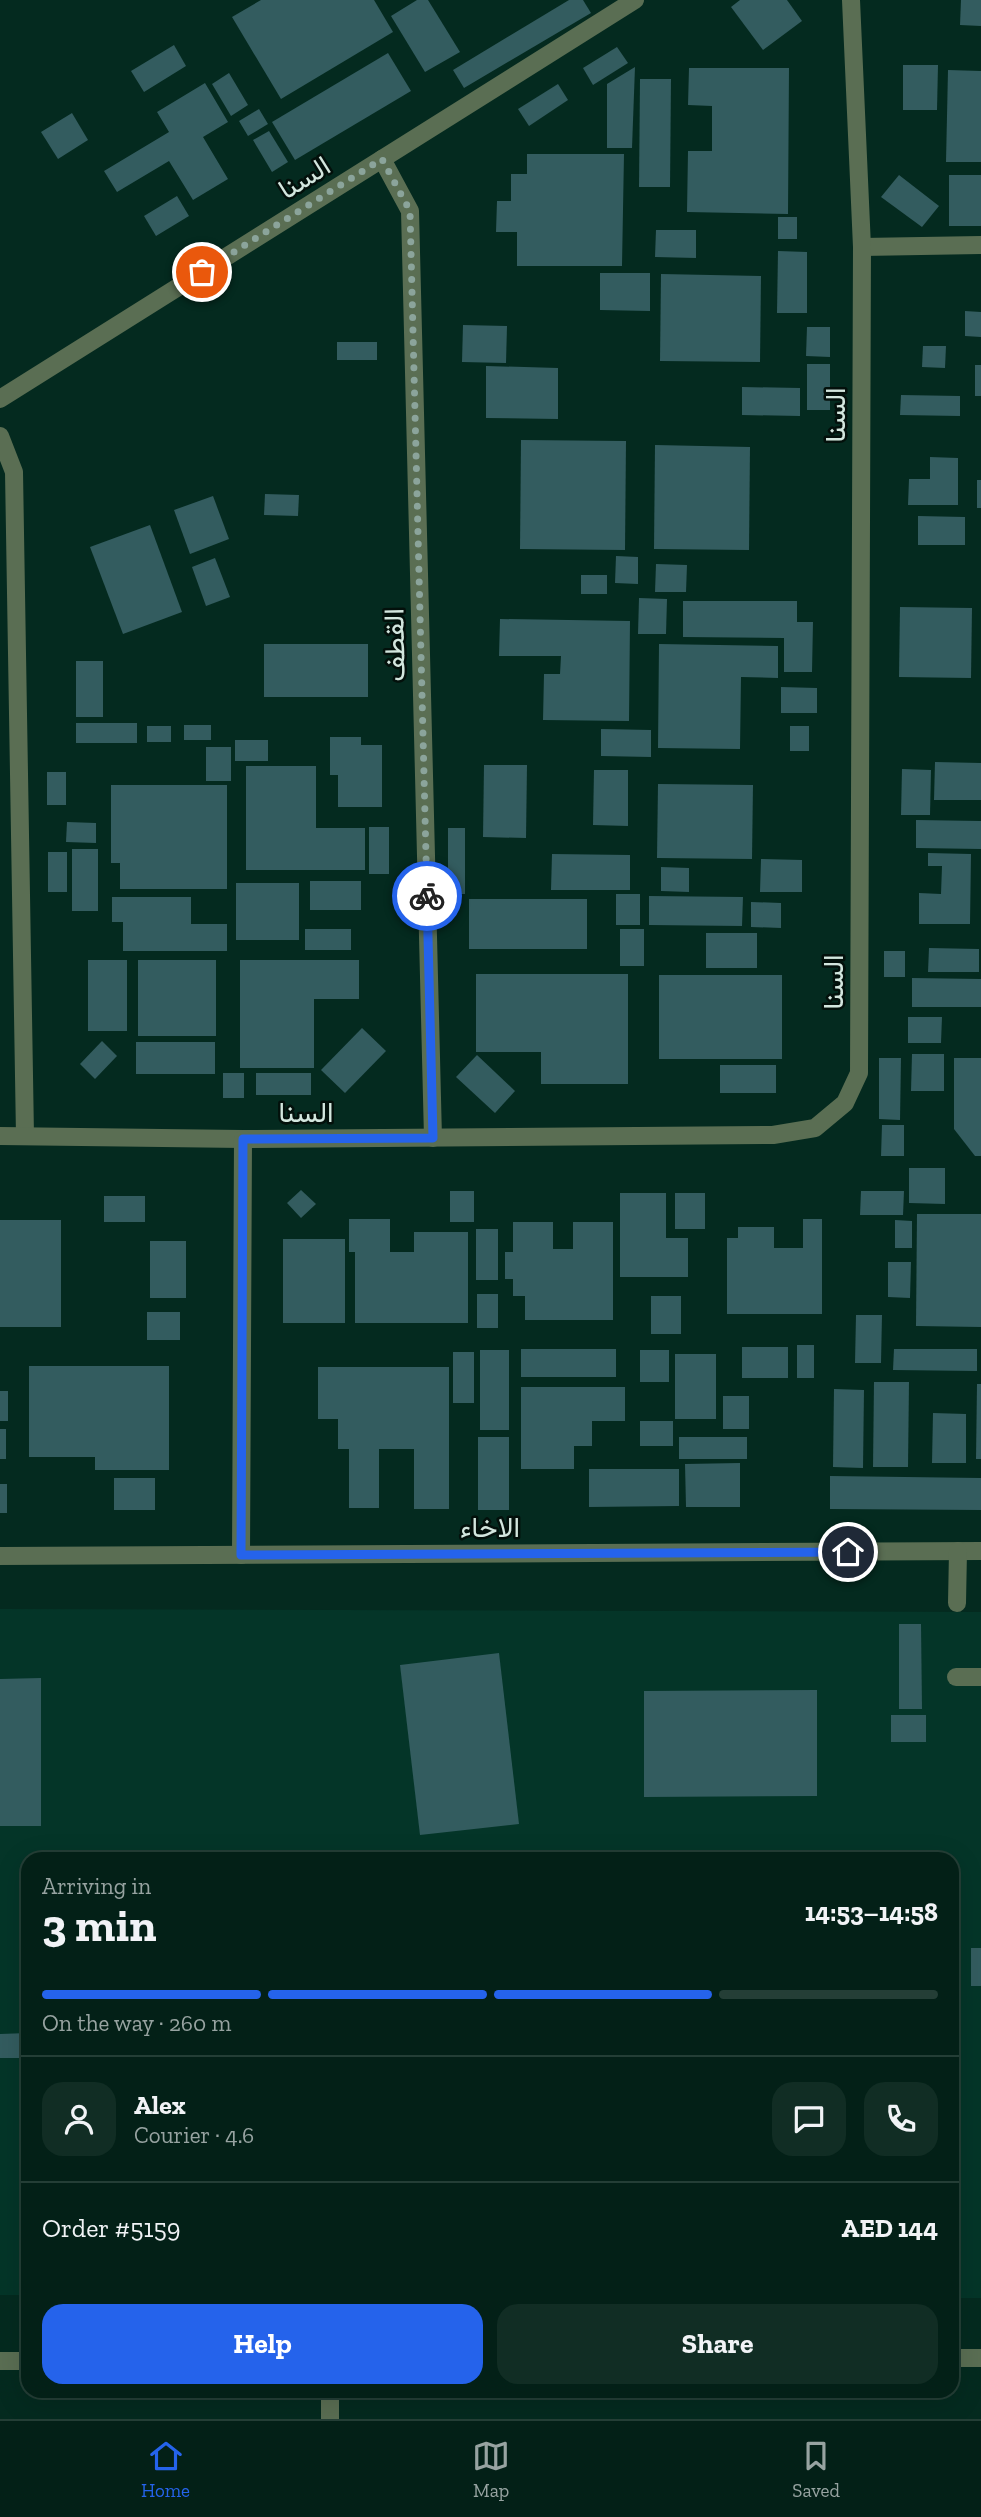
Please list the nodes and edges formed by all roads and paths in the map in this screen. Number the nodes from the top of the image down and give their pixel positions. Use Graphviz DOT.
graph roads {
  1 [pos="635,0"];
  2 [pos="851,0"];
  3 [pos="382,159"];
  4 [pos="981,245"];
  5 [pos="862,247"];
  6 [pos="0,398"];
  7 [pos="0,436"];
  8 [pos="0,1136"];
  9 [pos="25,1136"];
  10 [pos="433,1138"];
  11 [pos="243,1139"];
  12 [pos="958,1551"];
  13 [pos="981,1551"];
  14 [pos="241,1555"];
  15 [pos="0,1556"];
  16 [pos="957,1603"];
  17 [pos="956,1677"];
  18 [pos="981,1677"];
  19 [pos="959,2358"];
  20 [pos="981,2358"];
  21 [pos="0,2361"];
  22 [pos="21,2361"];
  23 [pos="330,2398"];
  24 [pos="330,2419"];
  1 -- 3 [label="street, السنا"];
  2 -- 5 [label="street, السنا"];
  3 -- 6 [label="street, السنا"];
  3 -- 10 [label="street, القطف"];
  4 -- 5 [label="street"];
  5 -- 10 [label="street, السنا"];
  7 -- 9 [label="street"];
  8 -- 9 [label="street, السنا"];
  9 -- 11 [label="street, السنا"];
  10 -- 11 [label="street, السنا"];
  11 -- 14 [label="street, السنا"];
  12 -- 13 [label="street, الاخاء"];
  12 -- 14 [label="street, الاخاء"];
  12 -- 16 [label="street"];
  14 -- 15 [label="street, الاخاء"];
  17 -- 18 [label="street"];
  19 -- 20 [label="street"];
  21 -- 22 [label="street"];
  23 -- 24 [label="street"];
}
